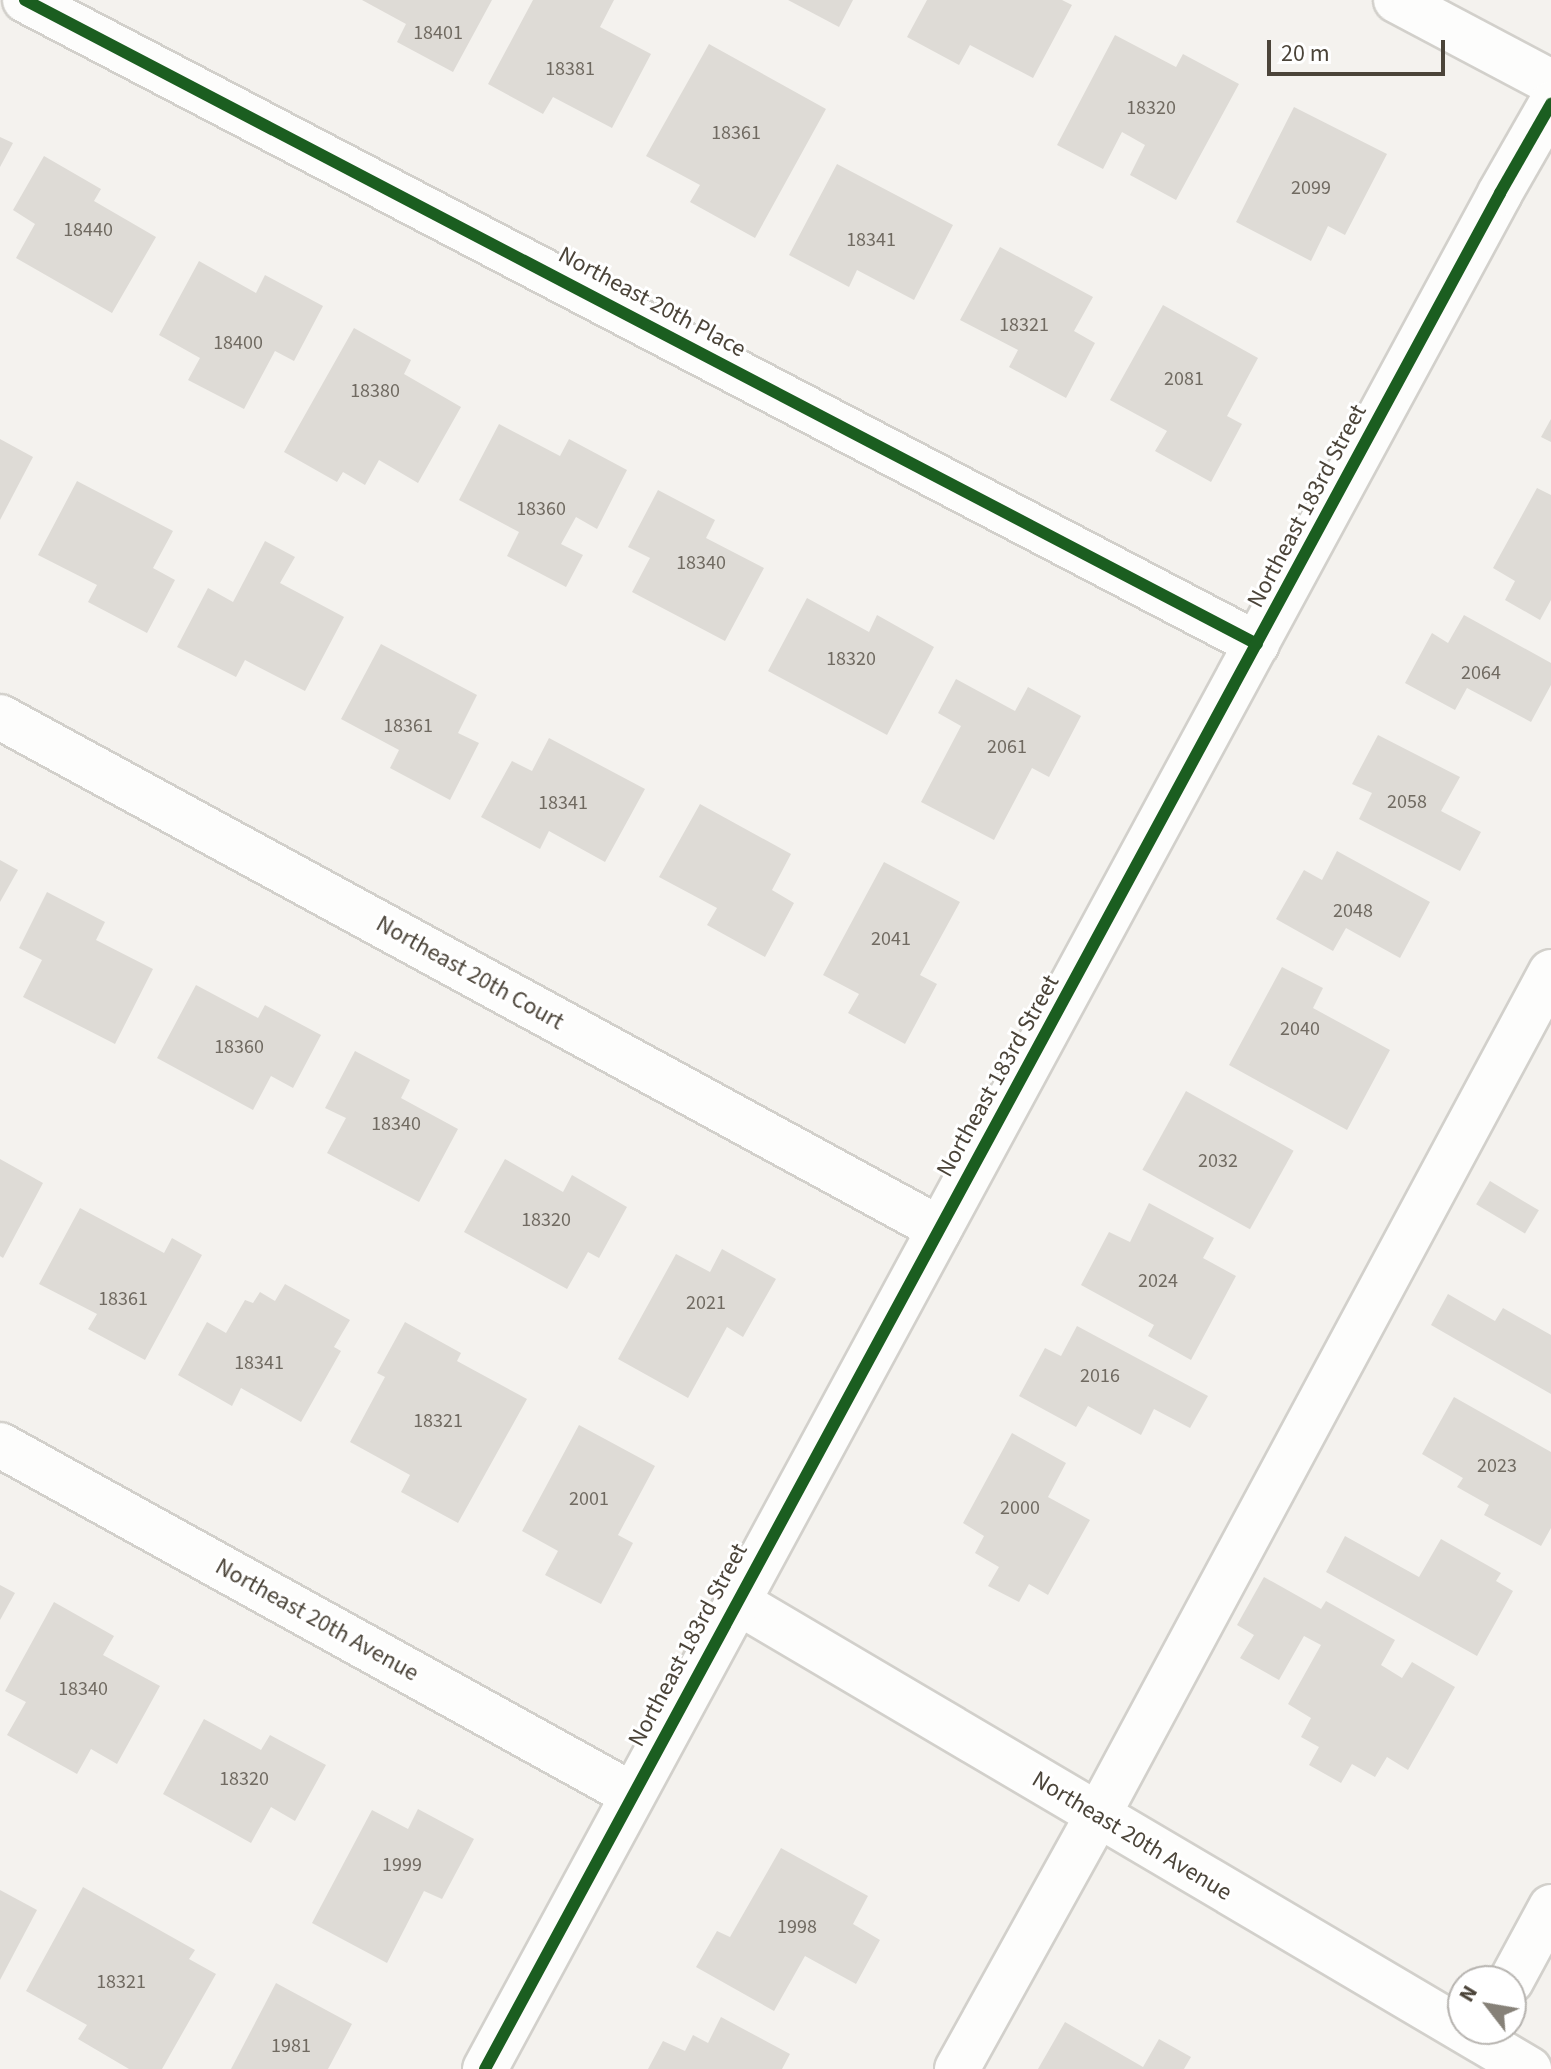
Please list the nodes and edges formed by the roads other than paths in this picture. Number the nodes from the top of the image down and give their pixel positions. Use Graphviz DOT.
graph roads {
  1 [pos="25,0"];
  2 [pos="1396,0"];
  3 [pos="1551,82"];
  4 [pos="1551,104"];
  5 [pos="1257,644"];
  6 [pos="0,717"];
  7 [pos="1551,972"];
  8 [pos="940,1229"];
  9 [pos="0,1445"];
  10 [pos="736,1601"];
  11 [pos="633,1795"];
  12 [pos="1098,1815"];
  13 [pos="1551,1907"];
  14 [pos="1520,1965"];
  15 [pos="1475,2046"];
  16 [pos="485,2069"];
  17 [pos="957,2069"];
  18 [pos="1529,2069"];
  1 -- 5 [label="street, Northeast 20th Place"];
  2 -- 3 [label="street"];
  4 -- 5 [label="street, Northeast 183rd Street"];
  5 -- 8 [label="street, Northeast 183rd Street"];
  6 -- 8 [label="street, Northeast 20th Court"];
  7 -- 12 [label="street"];
  8 -- 10 [label="street, Northeast 183rd Street"];
  9 -- 11 [label="street, Northeast 20th Avenue"];
  10 -- 11 [label="street, Northeast 183rd Street"];
  10 -- 12 [label="street, Northeast 20th Avenue"];
  11 -- 16 [label="street, Northeast 183rd Street"];
  12 -- 15 [label="street, Northeast 20th Avenue"];
  12 -- 17 [label="street"];
  13 -- 14 [label="street"];
  15 -- 18 [label="street, Northeast 20th Avenue"];
}
